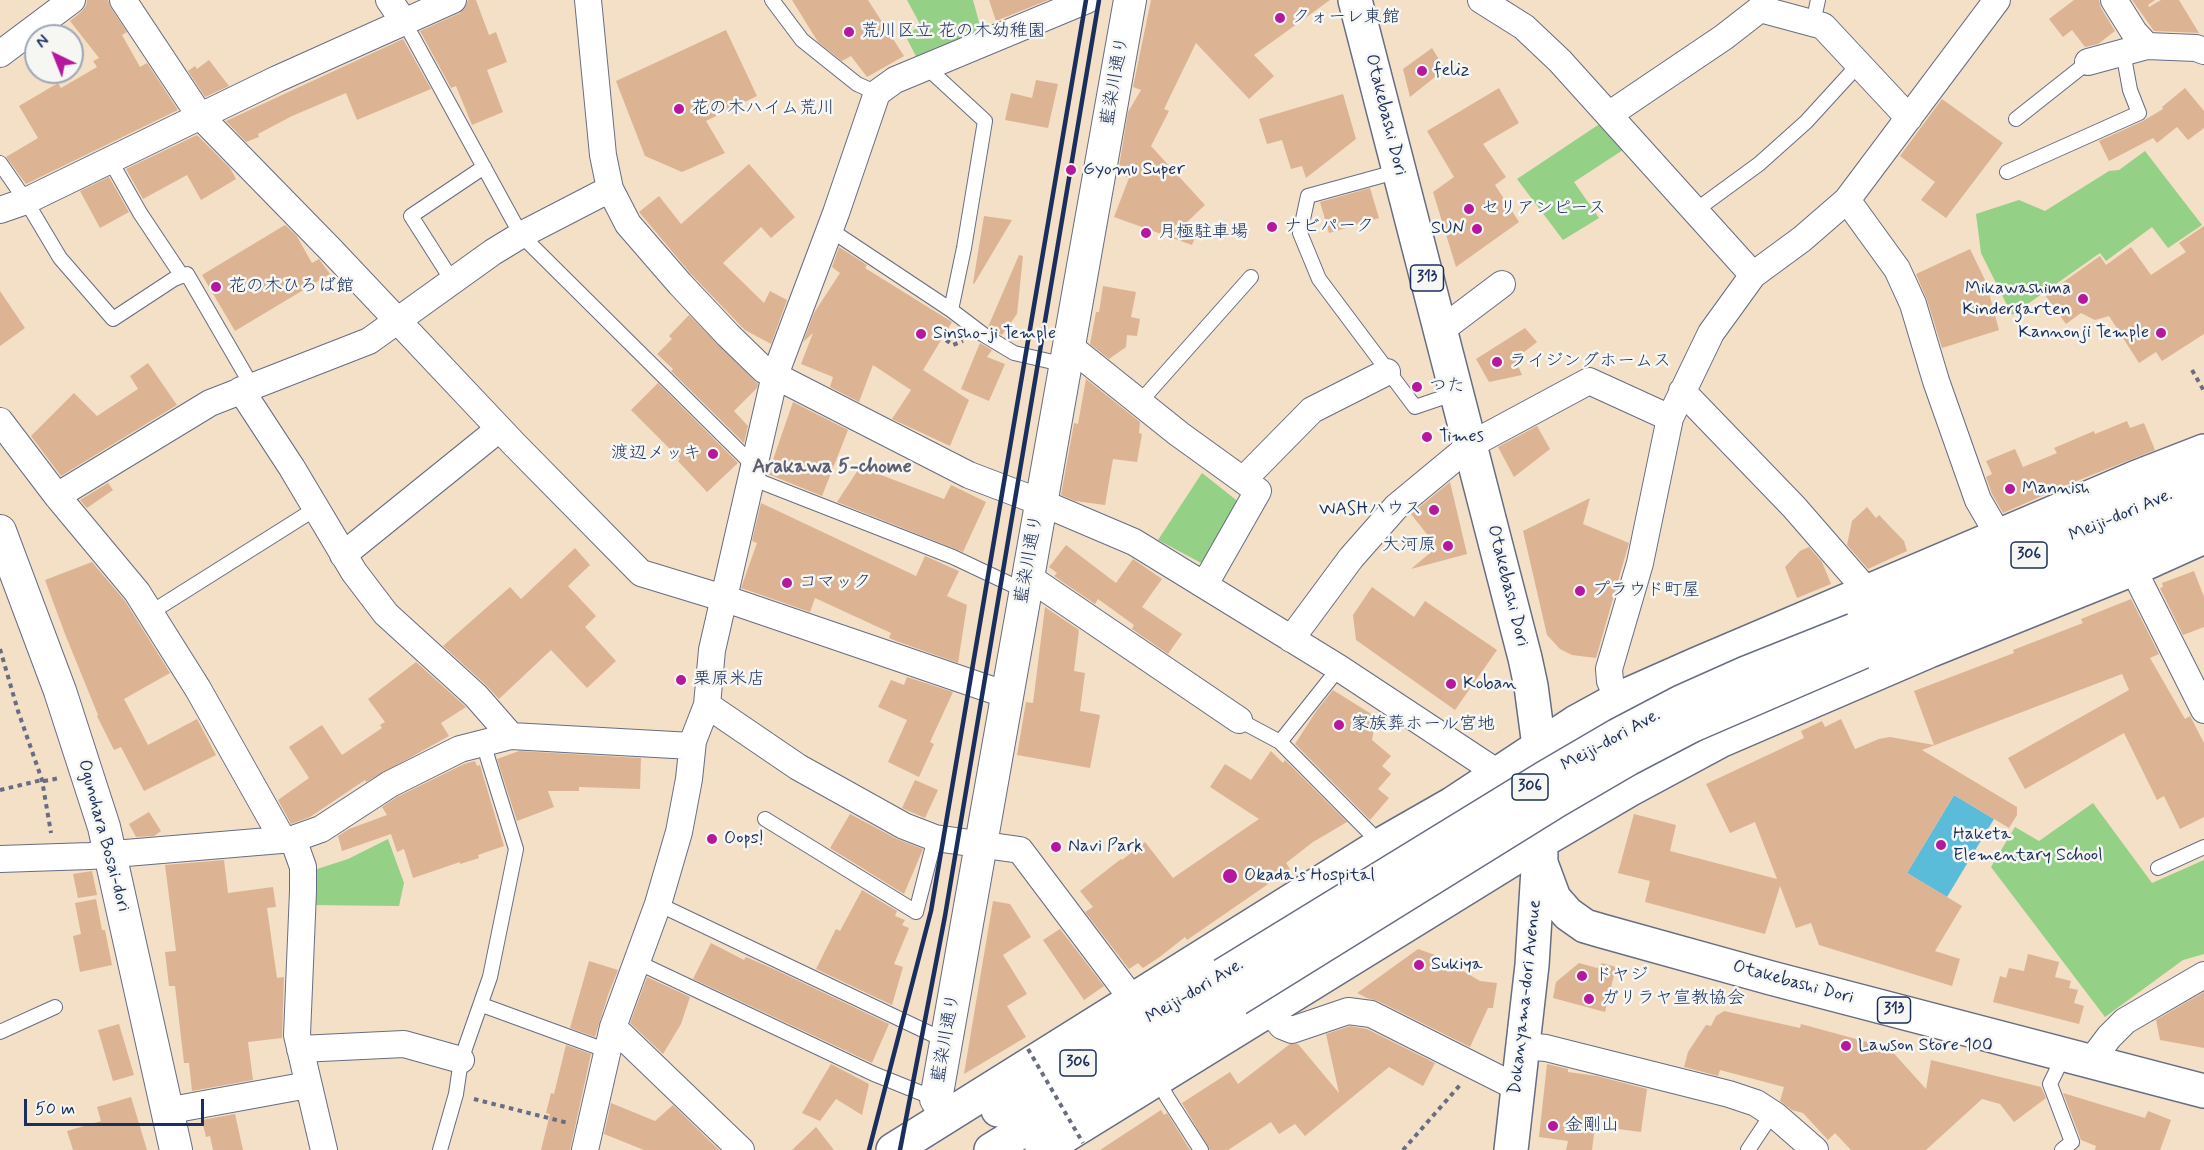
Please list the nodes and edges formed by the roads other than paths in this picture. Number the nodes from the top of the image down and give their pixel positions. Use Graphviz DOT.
graph roads {
  1 [pos="72,0"];
  2 [pos="123,0"];
  3 [pos="388,0"];
  4 [pos="453,0"];
  5 [pos="588,0"];
  6 [pos="1087,0"];
  7 [pos="1130,0"];
  8 [pos="1355,0"];
  9 [pos="1481,0"];
  10 [pos="1997,0"];
  11 [pos="2114,0"];
  12 [pos="775,1"];
  13 [pos="1815,11"];
  14 [pos="405,23"];
  15 [pos="2147,46"];
  16 [pos="2204,51"];
  17 [pos="2123,52"];
  18 [pos="0,54"];
  19 [pos="2088,62"];
  20 [pos="1859,64"];
  21 [pos="931,65"];
  22 [pos="877,93"];
  23 [pos="1610,114"];
  24 [pos="200,116"];
  25 [pos="1909,118"];
  26 [pos="2016,119"];
  27 [pos="110,160"];
  28 [pos="0,163"];
  29 [pos="484,166"];
  30 [pos="1399,171"];
  31 [pos="2007,172"];
  32 [pos="610,189"];
  33 [pos="1847,200"];
  34 [pos="26,201"];
  35 [pos="0,210"];
  36 [pos="1696,210"];
  37 [pos="829,229"];
  38 [pos="522,235"];
  39 [pos="1753,275"];
  40 [pos="182,276"];
  41 [pos="1251,277"];
  42 [pos="453,282"];
  43 [pos="1502,284"];
  44 [pos="951,310"];
  45 [pos="397,320"];
  46 [pos="1441,330"];
  47 [pos="1067,356"];
  48 [pos="1387,372"];
  49 [pos="775,375"];
  50 [pos="247,388"];
  51 [pos="1682,391"];
  52 [pos="1458,393"];
  53 [pos="1139,403"];
  54 [pos="1670,418"];
  55 [pos="0,421"];
  56 [pos="500,429"];
  57 [pos="1472,444"];
  58 [pos="2204,451"];
  59 [pos="753,472"];
  60 [pos="1243,480"];
  61 [pos="2204,480"];
  62 [pos="57,496"];
  63 [pos="1040,502"];
  64 [pos="315,509"];
  65 [pos="2204,510"];
  66 [pos="0,531"];
  67 [pos="1999,536"];
  68 [pos="2204,537"];
  69 [pos="343,555"];
  70 [pos="2133,569"];
  71 [pos="1026,584"];
  72 [pos="1205,584"];
  73 [pos="1868,592"];
  74 [pos="723,598"];
  75 [pos="150,613"];
  76 [pos="1291,639"];
  77 [pos="1858,641"];
  78 [pos="1338,668"];
  79 [pos="1007,695"];
  80 [pos="1618,699"];
  81 [pos="707,705"];
  82 [pos="2204,710"];
  83 [pos="1239,720"];
  84 [pos="511,736"];
  85 [pos="1280,742"];
  86 [pos="483,743"];
  87 [pos="692,746"];
  88 [pos="1539,746"];
  89 [pos="1498,773"];
  90 [pos="765,819"];
  91 [pos="935,838"];
  92 [pos="288,840"];
  93 [pos="1539,843"];
  94 [pos="1382,844"];
  95 [pos="981,846"];
  96 [pos="2204,847"];
  97 [pos="111,854"];
  98 [pos="0,859"];
  99 [pos="2158,868"];
  100 [pos="658,904"];
  101 [pos="637,962"];
  102 [pos="2204,975"];
  103 [pos="1230,987"];
  104 [pos="1133,1000"];
  105 [pos="482,1005"];
  106 [pos="55,1007"];
  107 [pos="1269,1010"];
  108 [pos="0,1032"];
  109 [pos="610,1039"];
  110 [pos="946,1041"];
  111 [pos="1524,1046"];
  112 [pos="300,1049"];
  113 [pos="2078,1057"];
  114 [pos="461,1060"];
  115 [pos="1158,1080"];
  116 [pos="308,1085"];
  117 [pos="1518,1088"];
  118 [pos="2204,1091"];
  119 [pos="942,1108"];
  120 [pos="166,1111"];
  121 [pos="1772,1114"];
  122 [pos="588,1139"];
  123 [pos="1805,1147"];
  124 [pos="176,1150"];
  125 [pos="324,1150"];
  126 [pos="440,1150"];
  127 [pos="741,1150"];
  128 [pos="893,1150"];
  129 [pos="932,1150"];
  130 [pos="991,1150"];
  131 [pos="1042,1150"];
  132 [pos="1201,1150"];
  133 [pos="1511,1150"];
  134 [pos="1748,1150"];
  135 [pos="2062,1150"];
  1 -- 18 [label="street"];
  2 -- 24 [label="street"];
  3 -- 14 [label="street"];
  4 -- 14 [label="street"];
  5 -- 32 [label="street"];
  6 -- 21 [label="street"];
  7 -- 47 [label="street, 藍染川通り"];
  8 -- 30 [label="main road, Otakebashi Dori / 313"];
  9 -- 23 [label="street"];
  10 -- 25 [label="street"];
  11 -- 15 [label="street"];
  12 -- 22 [label="lane"];
  13 -- 20 [label="street"];
  13 -- 23 [label="street"];
  14 -- 24 [label="street"];
  14 -- 29 [label="lane"];
  15 -- 16 [label="street"];
  15 -- 17 [label="street"];
  17 -- 19 [label="street"];
  17 -- 31 [label="lane"];
  19 -- 26 [label="lane"];
  20 -- 25 [label="street"];
  20 -- 36 [label="lane"];
  21 -- 22 [label="street"];
  21 -- 44 [label="lane"];
  22 -- 37 [label="street"];
  23 -- 36 [label="street"];
  24 -- 27 [label="street"];
  24 -- 45 [label="street"];
  25 -- 33 [label="street"];
  27 -- 34 [label="street"];
  27 -- 40 [label="lane"];
  28 -- 34 [label="lane"];
  29 -- 38 [label="lane"];
  29 -- 42 [label="lane"];
  30 -- 46 [label="main road, Otakebashi Dori / 313"];
  30 -- 48 [label="lane"];
  32 -- 38 [label="street"];
  32 -- 49 [label="street"];
  33 -- 39 [label="street"];
  33 -- 67 [label="street"];
  34 -- 35 [label="street"];
  34 -- 40 [label="lane"];
  36 -- 39 [label="street"];
  37 -- 44 [label="lane"];
  37 -- 49 [label="street"];
  38 -- 42 [label="street"];
  38 -- 59 [label="lane"];
  39 -- 51 [label="street"];
  40 -- 50 [label="lane"];
  41 -- 53 [label="lane"];
  42 -- 45 [label="street"];
  43 -- 46 [label="street"];
  44 -- 47 [label="lane"];
  45 -- 50 [label="street"];
  45 -- 56 [label="street"];
  46 -- 52 [label="main road, Otakebashi Dori / 313"];
  47 -- 53 [label="street"];
  47 -- 63 [label="street, 藍染川通り"];
  48 -- 52 [label="lane"];
  48 -- 60 [label="street"];
  49 -- 59 [label="street"];
  49 -- 63 [label="street"];
  50 -- 62 [label="street"];
  50 -- 64 [label="street"];
  51 -- 54 [label="street"];
  51 -- 73 [label="street"];
  52 -- 57 [label="main road, Otakebashi Dori / 313"];
  53 -- 60 [label="street"];
  54 -- 57 [label="street"];
  54 -- 80 [label="street"];
  55 -- 62 [label="street"];
  56 -- 69 [label="street"];
  56 -- 74 [label="street"];
  57 -- 76 [label="street"];
  57 -- 88 [label="main road, Otakebashi Dori / 313"];
  58 -- 67 [label="main road, 306"];
  59 -- 71 [label="lane"];
  59 -- 74 [label="street"];
  60 -- 72 [label="street"];
  61 -- 77 [label="main road, Meiji-dori Ave. / 306"];
  62 -- 75 [label="street"];
  63 -- 71 [label="street, 藍染川通り"];
  63 -- 72 [label="street"];
  64 -- 69 [label="street"];
  64 -- 75 [label="lane"];
  65 -- 77 [label="main road, Meiji-dori Ave. / 306"];
  66 -- 97 [label="street, Ogunohara Bosai-dori"];
  67 -- 73 [label="main road, 306"];
  68 -- 70 [label="main road"];
  69 -- 84 [label="street"];
  70 -- 82 [label="street"];
  70 -- 93 [label="main road"];
  71 -- 79 [label="street, 藍染川通り"];
  71 -- 83 [label="street"];
  72 -- 76 [label="street"];
  73 -- 80 [label="main road, 306"];
  74 -- 79 [label="street"];
  74 -- 81 [label="street"];
  75 -- 92 [label="street"];
  76 -- 78 [label="street"];
  77 -- 103 [label="main road, Meiji-dori Ave. / 306, bridge"];
  78 -- 85 [label="lane"];
  78 -- 89 [label="street"];
  79 -- 95 [label="street, 藍染川通り"];
  80 -- 88 [label="main road, 306"];
  81 -- 87 [label="street"];
  81 -- 91 [label="street"];
  83 -- 85 [label="lane"];
  84 -- 86 [label="street"];
  84 -- 87 [label="street"];
  85 -- 94 [label="lane"];
  86 -- 92 [label="street"];
  86 -- 105 [label="lane"];
  87 -- 100 [label="street"];
  88 -- 89 [label="main road, 306"];
  88 -- 93 [label="main road, Otakebashi Dori / 313"];
  89 -- 93 [label="street"];
  89 -- 94 [label="main road, 306"];
  90 -- 91 [label="lane"];
  91 -- 95 [label="street"];
  92 -- 97 [label="street"];
  92 -- 112 [label="street"];
  93 -- 107 [label="main road"];
  93 -- 111 [label="main road, Dokanyama-dori Avenue"];
  93 -- 113 [label="main road, Otakebashi Dori / 313"];
  94 -- 104 [label="main road, 306"];
  95 -- 104 [label="street"];
  95 -- 110 [label="street, 藍染川通り"];
  96 -- 99 [label="lane"];
  97 -- 98 [label="street"];
  97 -- 120 [label="street, Ogunohara Bosai-dori"];
  100 -- 101 [label="street"];
  100 -- 110 [label="lane"];
  101 -- 109 [label="street"];
  101 -- 119 [label="lane"];
  102 -- 113 [label="street"];
  103 -- 129 [label="main road, Meiji-dori Ave. / 306"];
  103 -- 130 [label="main road, Meiji-dori Ave. / 306"];
  104 -- 119 [label="main road, 306"];
  105 -- 109 [label="lane"];
  105 -- 114 [label="lane"];
  106 -- 108 [label="lane"];
  107 -- 115 [label="main road"];
  107 -- 117 [label="street"];
  109 -- 122 [label="street"];
  109 -- 127 [label="street"];
  110 -- 119 [label="street, 藍染川通り"];
  111 -- 117 [label="main road, Dokanyama-dori Avenue"];
  111 -- 121 [label="street"];
  112 -- 114 [label="street"];
  112 -- 116 [label="street"];
  113 -- 118 [label="main road, Otakebashi Dori / 313"];
  113 -- 135 [label="lane"];
  114 -- 126 [label="lane"];
  115 -- 131 [label="main road"];
  115 -- 132 [label="lane"];
  116 -- 120 [label="street"];
  116 -- 125 [label="street"];
  117 -- 133 [label="main road, Dokanyama-dori Avenue"];
  119 -- 128 [label="main road, 306"];
  120 -- 124 [label="street, Ogunohara Bosai-dori"];
  121 -- 123 [label="street"];
  121 -- 134 [label="lane"];
}
